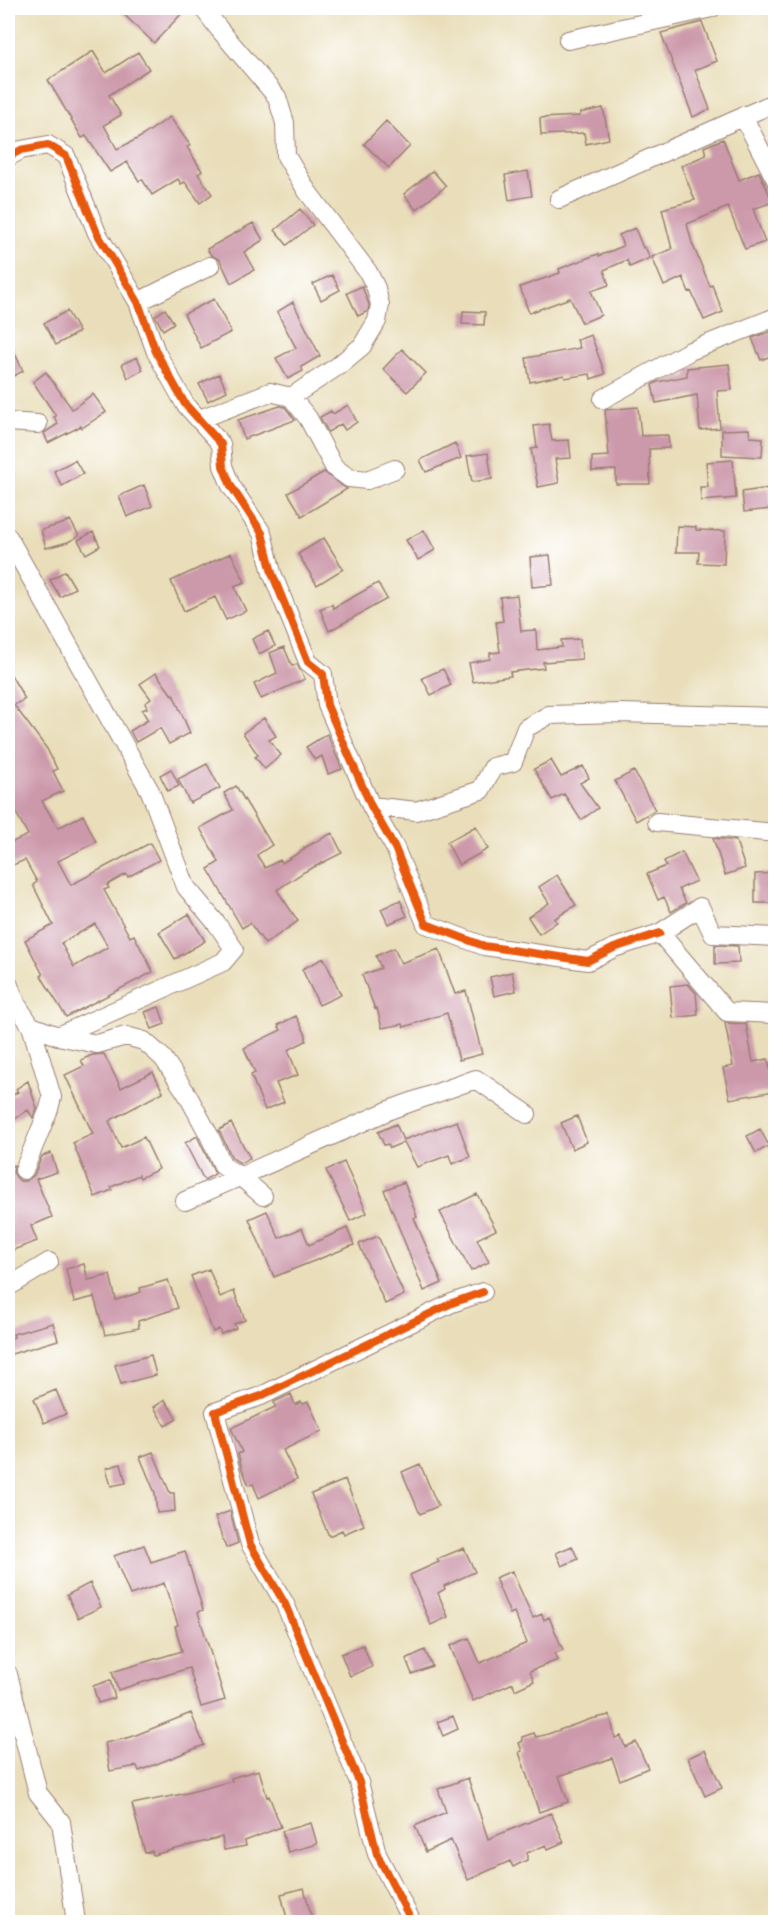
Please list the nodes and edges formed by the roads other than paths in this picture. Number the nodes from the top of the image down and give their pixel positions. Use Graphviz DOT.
graph roads {
  1 [pos="203,8"];
  2 [pos="712,8"];
  3 [pos="568,40"];
  4 [pos="776,102"];
  5 [pos="742,116"];
  6 [pos="8,157"];
  7 [pos="776,180"];
  8 [pos="559,199"];
  9 [pos="210,266"];
  10 [pos="138,302"];
  11 [pos="776,317"];
  12 [pos="291,397"];
  13 [pos="603,399"];
  14 [pos="200,419"];
  15 [pos="8,422"];
  16 [pos="38,424"];
  17 [pos="395,469"];
  18 [pos="8,537"];
  19 [pos="776,717"];
  20 [pos="371,806"];
  21 [pos="657,822"];
  22 [pos="776,833"];
  23 [pos="660,933"];
  24 [pos="776,937"];
  25 [pos="8,983"];
  26 [pos="776,1014"];
  27 [pos="31,1026"];
  28 [pos="58,1036"];
  29 [pos="527,1114"];
  30 [pos="24,1170"];
  31 [pos="242,1177"];
  32 [pos="263,1196"];
  33 [pos="185,1201"];
  34 [pos="49,1262"];
  35 [pos="8,1287"];
  36 [pos="483,1292"];
  37 [pos="8,1674"];
  38 [pos="10,1698"];
  39 [pos="76,1923"];
  40 [pos="412,1923"];
  1 -- 12 [label="street"];
  2 -- 3 [label="street"];
  4 -- 5 [label="street"];
  5 -- 7 [label="street"];
  5 -- 8 [label="street"];
  6 -- 10 [label="street"];
  9 -- 10 [label="street"];
  10 -- 14 [label="street"];
  11 -- 13 [label="street"];
  12 -- 14 [label="street"];
  12 -- 17 [label="street"];
  14 -- 20 [label="street"];
  15 -- 16 [label="street"];
  18 -- 28 [label="street"];
  19 -- 20 [label="street"];
  20 -- 23 [label="street"];
  21 -- 22 [label="street"];
  23 -- 24 [label="street"];
  23 -- 26 [label="street"];
  25 -- 27 [label="street"];
  27 -- 28 [label="street"];
  27 -- 30 [label="street"];
  28 -- 31 [label="street"];
  29 -- 31 [label="street"];
  31 -- 32 [label="street"];
  31 -- 33 [label="street"];
  34 -- 35 [label="street"];
  36 -- 40 [label="street"];
  37 -- 38 [label="street"];
  38 -- 39 [label="street"];
}
